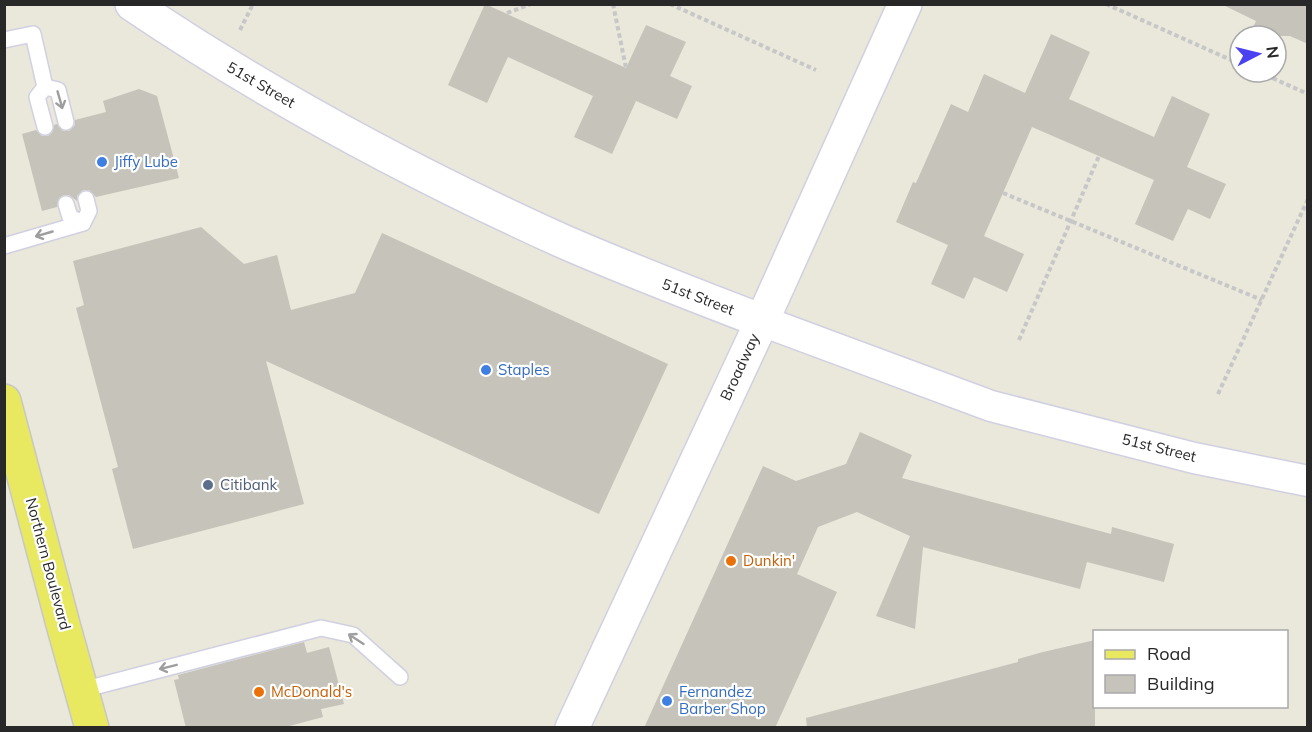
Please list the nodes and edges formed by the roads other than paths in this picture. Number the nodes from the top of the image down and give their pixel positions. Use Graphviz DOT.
graph roads {
  1 [pos="132,4"];
  2 [pos="905,4"];
  3 [pos="4,40"];
  4 [pos="45,87"];
  5 [pos="66,122"];
  6 [pos="45,127"];
  7 [pos="87,199"];
  8 [pos="66,204"];
  9 [pos="83,223"];
  10 [pos="4,246"];
  11 [pos="762,321"];
  12 [pos="4,401"];
  13 [pos="1308,481"];
  14 [pos="400,676"];
  15 [pos="82,690"];
  16 [pos="92,728"];
  17 [pos="572,728"];
  1 -- 11 [label="main road, 51st Street"];
  2 -- 11 [label="main road, Broadway"];
  3 -- 4 [label="lane"];
  4 -- 5 [label="lane, one-way"];
  4 -- 6 [label="lane"];
  7 -- 9 [label="lane"];
  8 -- 9 [label="lane"];
  9 -- 10 [label="lane, one-way"];
  11 -- 13 [label="street, 51st Street"];
  11 -- 17 [label="main road, Broadway"];
  12 -- 15 [label="main road, Northern Boulevard"];
  14 -- 15 [label="lane, one-way"];
  15 -- 16 [label="main road, Northern Boulevard"];
}
